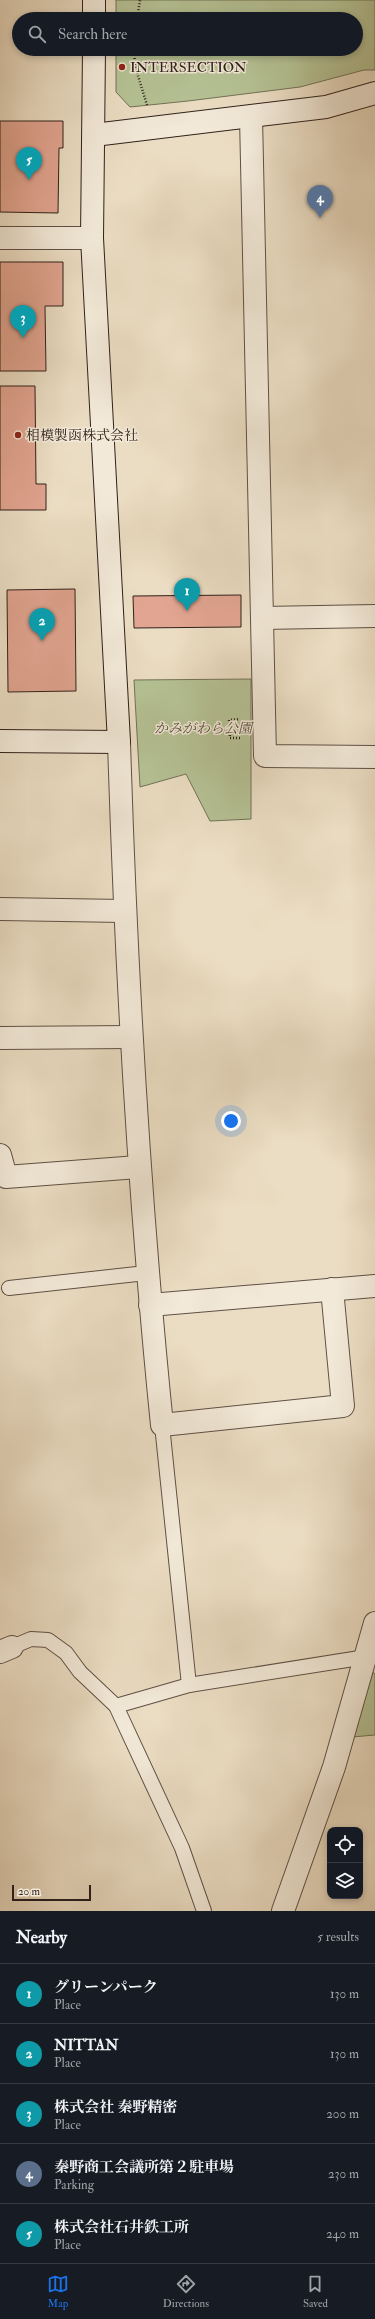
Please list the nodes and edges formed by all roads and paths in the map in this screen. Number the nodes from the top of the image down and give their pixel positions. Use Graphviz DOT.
graph roads {
  1 [pos="94,0"];
  2 [pos="140,0"];
  3 [pos="94,12"];
  4 [pos="138,12"];
  5 [pos="94,56"];
  6 [pos="134,56"];
  7 [pos="375,93"];
  8 [pos="149,110"];
  9 [pos="251,117"];
  10 [pos="94,135"];
  11 [pos="0,238"];
  12 [pos="92,238"];
  13 [pos="375,616"];
  14 [pos="262,618"];
  15 [pos="241,720"];
  16 [pos="244,738"];
  17 [pos="0,741"];
  18 [pos="119,742"];
  19 [pos="375,757"];
  20 [pos="0,909"];
  21 [pos="124,911"];
  22 [pos="132,1037"];
  23 [pos="0,1038"];
  24 [pos="0,1155"];
  25 [pos="138,1167"];
  26 [pos="146,1273"];
  27 [pos="375,1286"];
  28 [pos="9,1288"];
  29 [pos="332,1289"];
  30 [pos="150,1304"];
  31 [pos="162,1425"];
  32 [pos="375,1623"];
  33 [pos="6,1649"];
  34 [pos="366,1657"];
  35 [pos="189,1685"];
  36 [pos="116,1706"];
  37 [pos="204,1911"];
  38 [pos="283,1911"];
  1 -- 3 [label="street"];
  2 -- 4 [label="path"];
  5 -- 10 [label="street"];
  6 -- 8 [label="path"];
  7 -- 9 [label="street"];
  9 -- 10 [label="street"];
  9 -- 14 [label="street"];
  10 -- 12 [label="street"];
  11 -- 12 [label="street"];
  12 -- 18 [label="street"];
  13 -- 14 [label="street"];
  14 -- 19 [label="street"];
  15 -- 16 [label="path"];
  17 -- 18 [label="street"];
  18 -- 21 [label="street"];
  20 -- 21 [label="street"];
  21 -- 22 [label="street"];
  22 -- 23 [label="street"];
  22 -- 25 [label="street"];
  24 -- 25 [label="street"];
  25 -- 26 [label="street"];
  26 -- 28 [label="lane"];
  26 -- 30 [label="street"];
  27 -- 29 [label="street"];
  29 -- 30 [label="street"];
  29 -- 31 [label="street"];
  30 -- 31 [label="street"];
  31 -- 35 [label="lane"];
  32 -- 34 [label="street"];
  33 -- 36 [label="lane"];
  34 -- 35 [label="lane"];
  34 -- 38 [label="street"];
  35 -- 36 [label="lane"];
  36 -- 37 [label="lane"];
}
